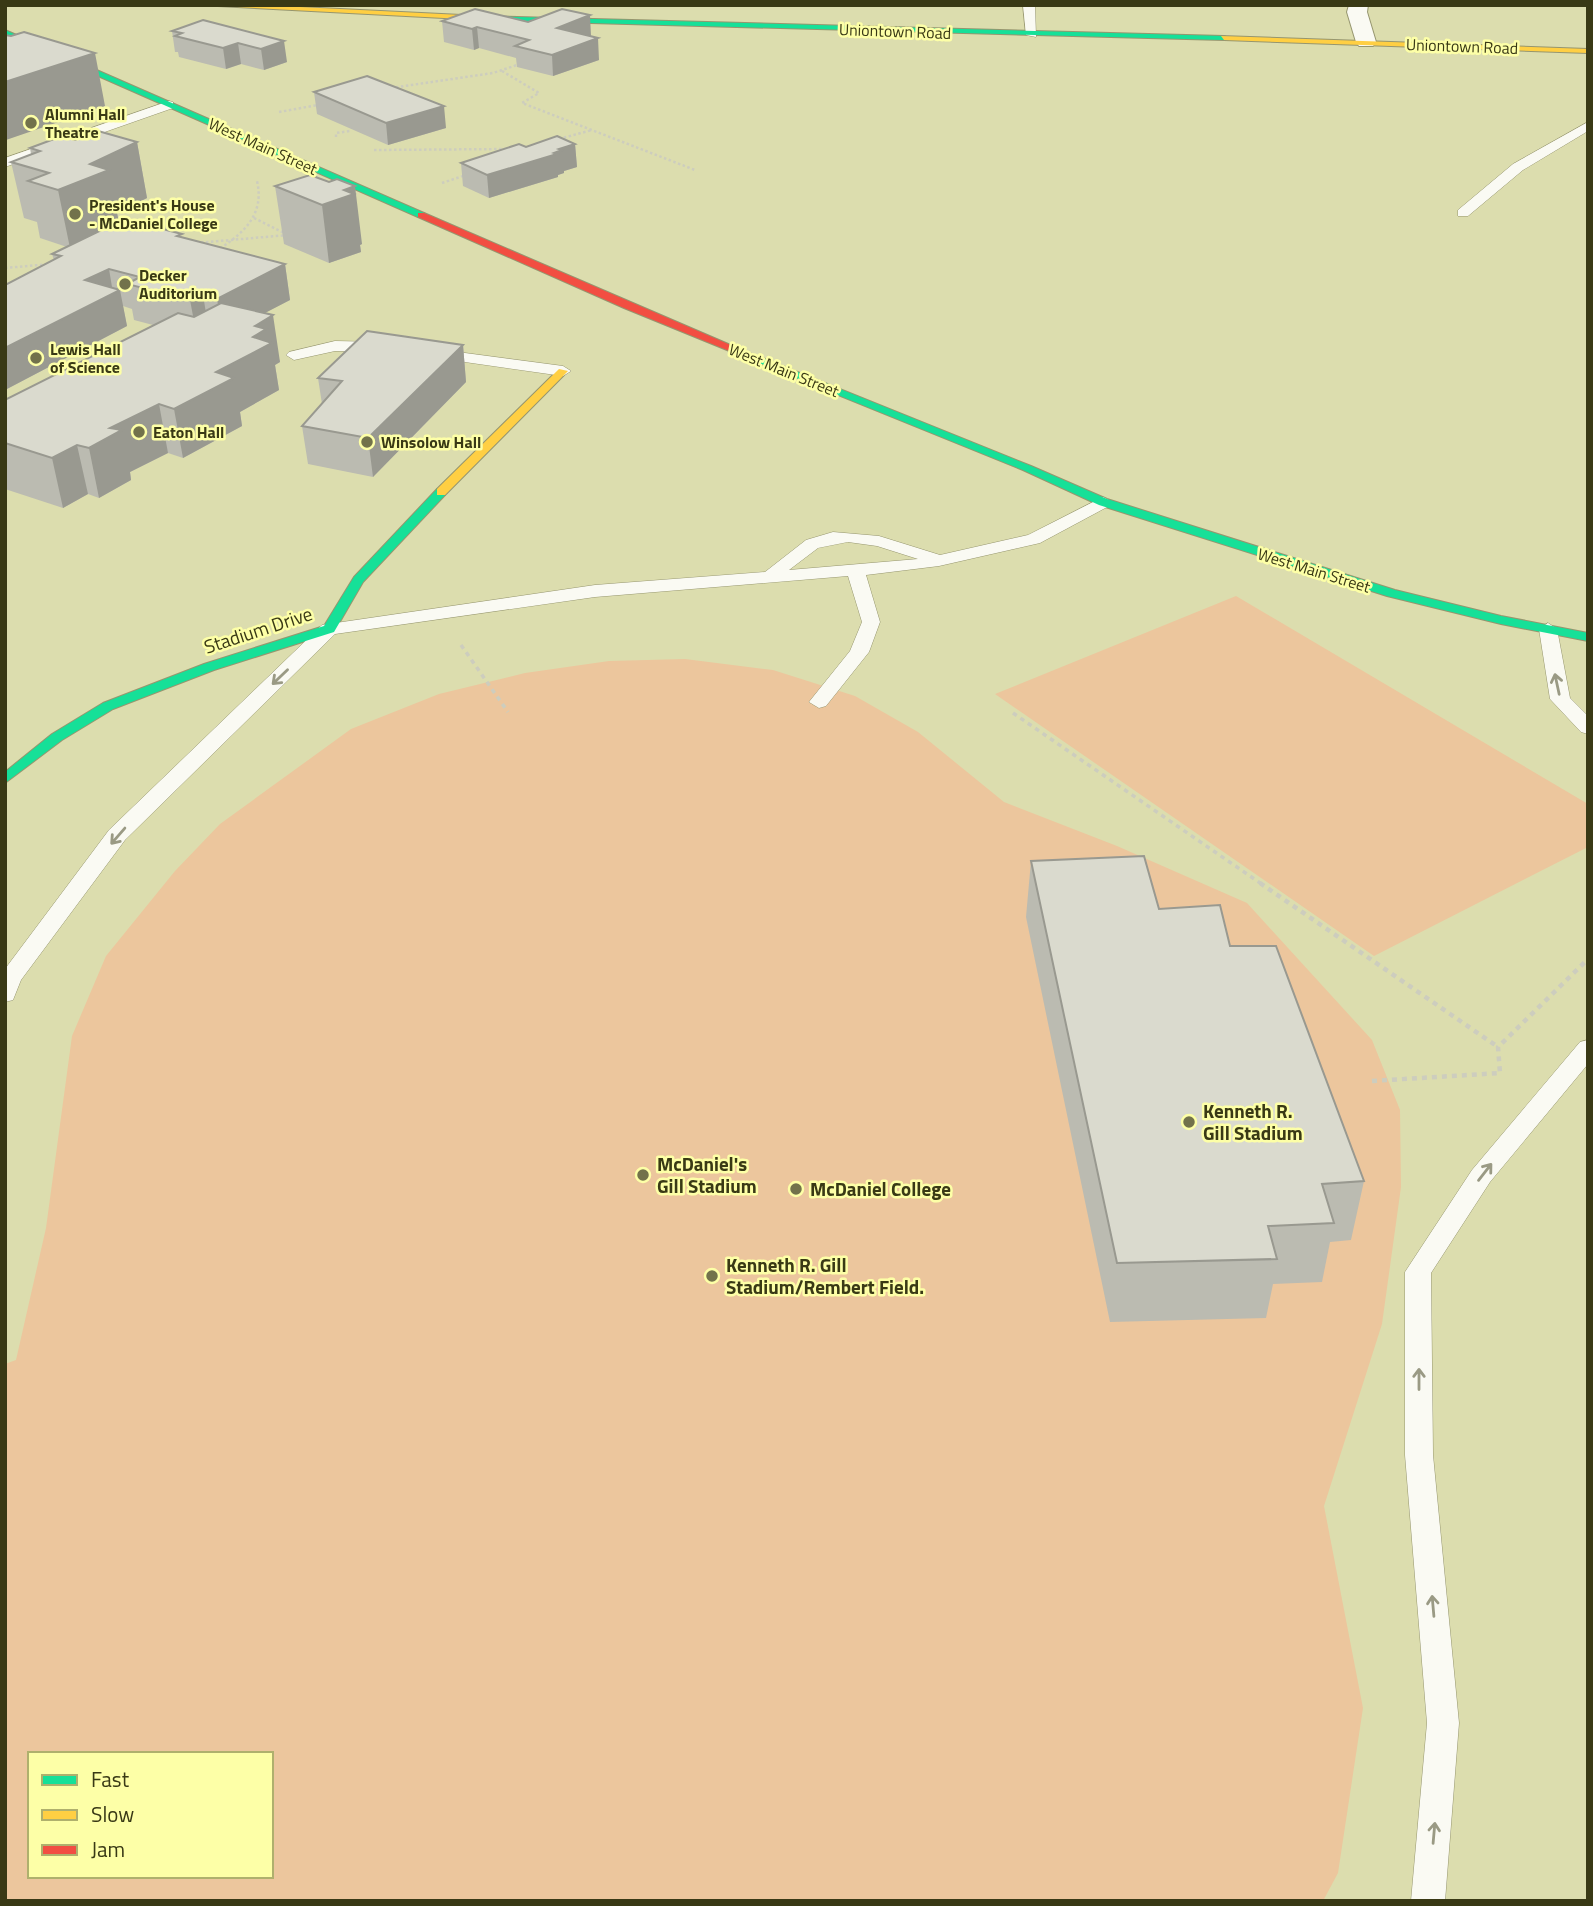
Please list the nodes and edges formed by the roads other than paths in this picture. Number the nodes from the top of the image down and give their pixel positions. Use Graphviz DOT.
graph roads {
  1 [pos="203,5"];
  2 [pos="1029,5"];
  3 [pos="1359,5"];
  4 [pos="483,11"];
  5 [pos="5,32"];
  6 [pos="1032,35"];
  7 [pos="1366,42"];
  8 [pos="1588,51"];
  9 [pos="169,105"];
  10 [pos="1588,126"];
  11 [pos="5,163"];
  12 [pos="1463,213"];
  13 [pos="294,355"];
  14 [pos="564,371"];
  15 [pos="1103,502"];
  16 [pos="939,561"];
  17 [pos="856,571"];
  18 [pos="770,578"];
  19 [pos="329,629"];
  20 [pos="1548,629"];
  21 [pos="1588,637"];
  22 [pos="818,702"];
  23 [pos="1588,729"];
  24 [pos="5,779"];
  25 [pos="5,995"];
  26 [pos="1588,1048"];
  27 [pos="1428,1901"];
  1 -- 4 [label="street, Uniontown Road"];
  2 -- 6 [label="lane"];
  3 -- 7 [label="street"];
  4 -- 6 [label="street, Uniontown Road"];
  5 -- 9 [label="street, West Main Street"];
  6 -- 7 [label="street, Uniontown Road"];
  7 -- 8 [label="street, Uniontown Road"];
  9 -- 11 [label="lane"];
  9 -- 15 [label="street, West Main Street"];
  10 -- 12 [label="lane"];
  13 -- 14 [label="lane"];
  14 -- 19 [label="street, Stadium Drive"];
  15 -- 16 [label="lane"];
  15 -- 20 [label="street, West Main Street"];
  16 -- 17 [label="lane"];
  16 -- 18 [label="lane"];
  17 -- 18 [label="lane"];
  17 -- 22 [label="lane"];
  18 -- 19 [label="lane"];
  19 -- 24 [label="street, Stadium Drive"];
  19 -- 25 [label="lane, one-way"];
  20 -- 21 [label="street, West Main Street"];
  23 -- 20 [label="lane, one-way"];
  27 -- 26 [label="lane, one-way"];
}
